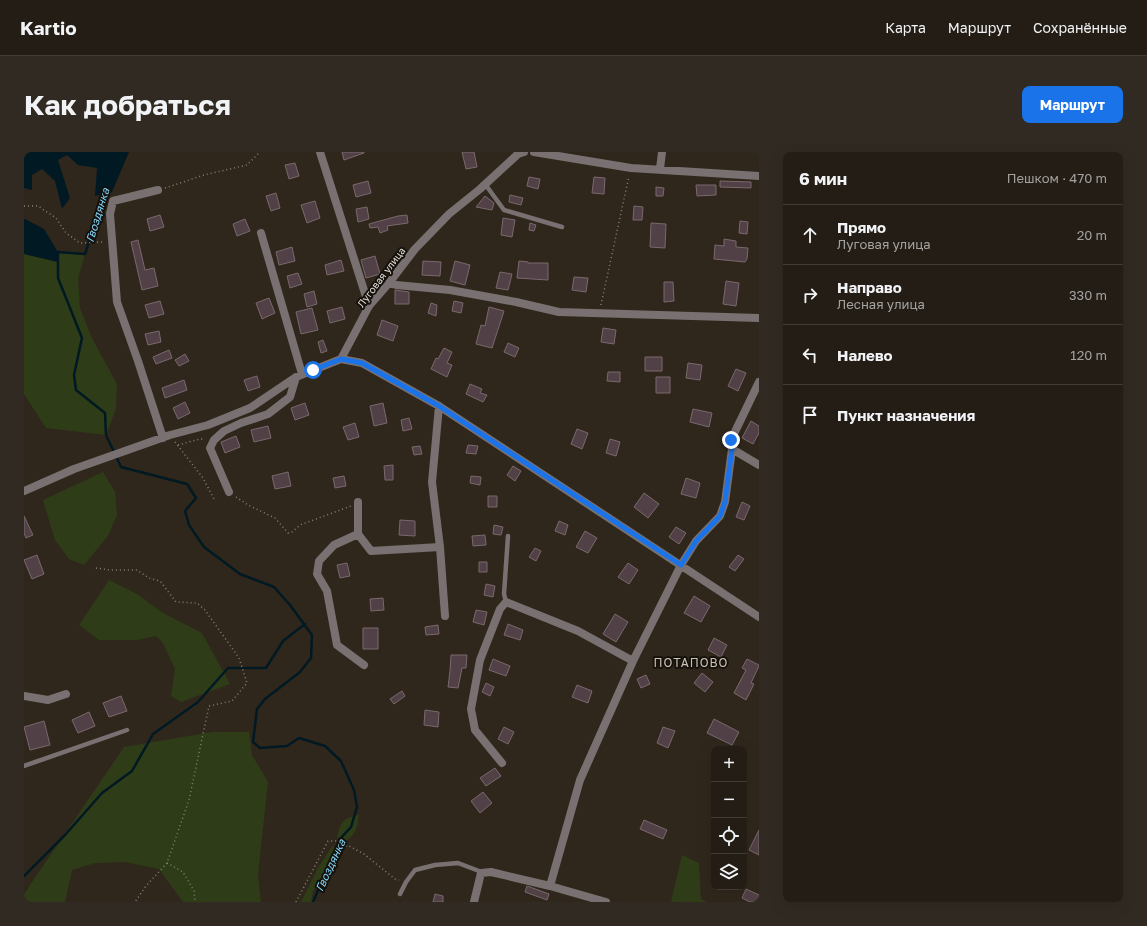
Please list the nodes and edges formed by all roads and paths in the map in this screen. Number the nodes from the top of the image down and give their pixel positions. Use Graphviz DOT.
graph roads {
  1 [pos="260,152"];
  2 [pos="320,152"];
  3 [pos="524,152"];
  4 [pos="534,152"];
  5 [pos="662,152"];
  6 [pos="631,168"];
  7 [pos="660,169"];
  8 [pos="759,176"];
  9 [pos="482,186"];
  10 [pos="158,190"];
  11 [pos="24,206"];
  12 [pos="562,227"];
  13 [pos="261,233"];
  14 [pos="112,242"];
  15 [pos="389,283"];
  16 [pos="369,306"];
  17 [pos="600,313"];
  18 [pos="759,318"];
  19 [pos="341,359"];
  20 [pos="299,376"];
  21 [pos="759,382"];
  22 [pos="439,406"];
  23 [pos="166,437"];
  24 [pos="214,440"];
  25 [pos="178,445"];
  26 [pos="732,449"];
  27 [pos="759,465"];
  28 [pos="24,491"];
  29 [pos="229,492"];
  30 [pos="214,499"];
  31 [pos="358,502"];
  32 [pos="358,534"];
  33 [pos="508,536"];
  34 [pos="440,547"];
  35 [pos="681,565"];
  36 [pos="96,568"];
  37 [pos="506,602"];
  38 [pos="444,616"];
  39 [pos="759,617"];
  40 [pos="633,661"];
  41 [pos="364,665"];
  42 [pos="66,694"];
  43 [pos="24,696"];
  44 [pos="127,730"];
  45 [pos="502,763"];
  46 [pos="24,766"];
  47 [pos="167,863"];
  48 [pos="481,873"];
  49 [pos="406,882"];
  50 [pos="550,886"];
  51 [pos="400,894"];
  52 [pos="136,902"];
  53 [pos="195,902"];
  54 [pos="296,902"];
  55 [pos="474,902"];
  56 [pos="606,902"];
  1 -- 10 [label="path"];
  2 -- 16 [label="street"];
  3 -- 9 [label="street, Луговая улица"];
  4 -- 6 [label="street"];
  5 -- 7 [label="street"];
  6 -- 7 [label="street"];
  6 -- 17 [label="path"];
  7 -- 8 [label="street"];
  9 -- 12 [label="lane"];
  9 -- 15 [label="street, Луговая улица"];
  10 -- 14 [label="street"];
  11 -- 14 [label="path"];
  13 -- 20 [label="street"];
  14 -- 23 [label="street"];
  15 -- 16 [label="street, Луговая улица"];
  15 -- 17 [label="street"];
  16 -- 19 [label="street, Луговая улица"];
  17 -- 18 [label="street"];
  19 -- 20 [label="street"];
  19 -- 22 [label="street"];
  20 -- 23 [label="street"];
  20 -- 24 [label="street"];
  21 -- 26 [label="street"];
  22 -- 34 [label="street"];
  22 -- 35 [label="street"];
  23 -- 25 [label="path"];
  23 -- 28 [label="street"];
  24 -- 25 [label="path"];
  24 -- 29 [label="street"];
  25 -- 30 [label="path"];
  26 -- 27 [label="street"];
  26 -- 35 [label="street"];
  29 -- 31 [label="path"];
  31 -- 32 [label="street"];
  32 -- 34 [label="street"];
  32 -- 41 [label="street"];
  33 -- 37 [label="lane"];
  34 -- 38 [label="street"];
  35 -- 39 [label="street"];
  35 -- 40 [label="street"];
  36 -- 47 [label="path"];
  37 -- 40 [label="street"];
  37 -- 45 [label="street"];
  40 -- 50 [label="street"];
  42 -- 43 [label="street"];
  44 -- 46 [label="lane"];
  47 -- 52 [label="path"];
  47 -- 53 [label="path"];
  48 -- 49 [label="lane"];
  48 -- 50 [label="street"];
  48 -- 55 [label="street"];
  49 -- 51 [label="lane"];
  49 -- 54 [label="path"];
  50 -- 56 [label="street"];
}
